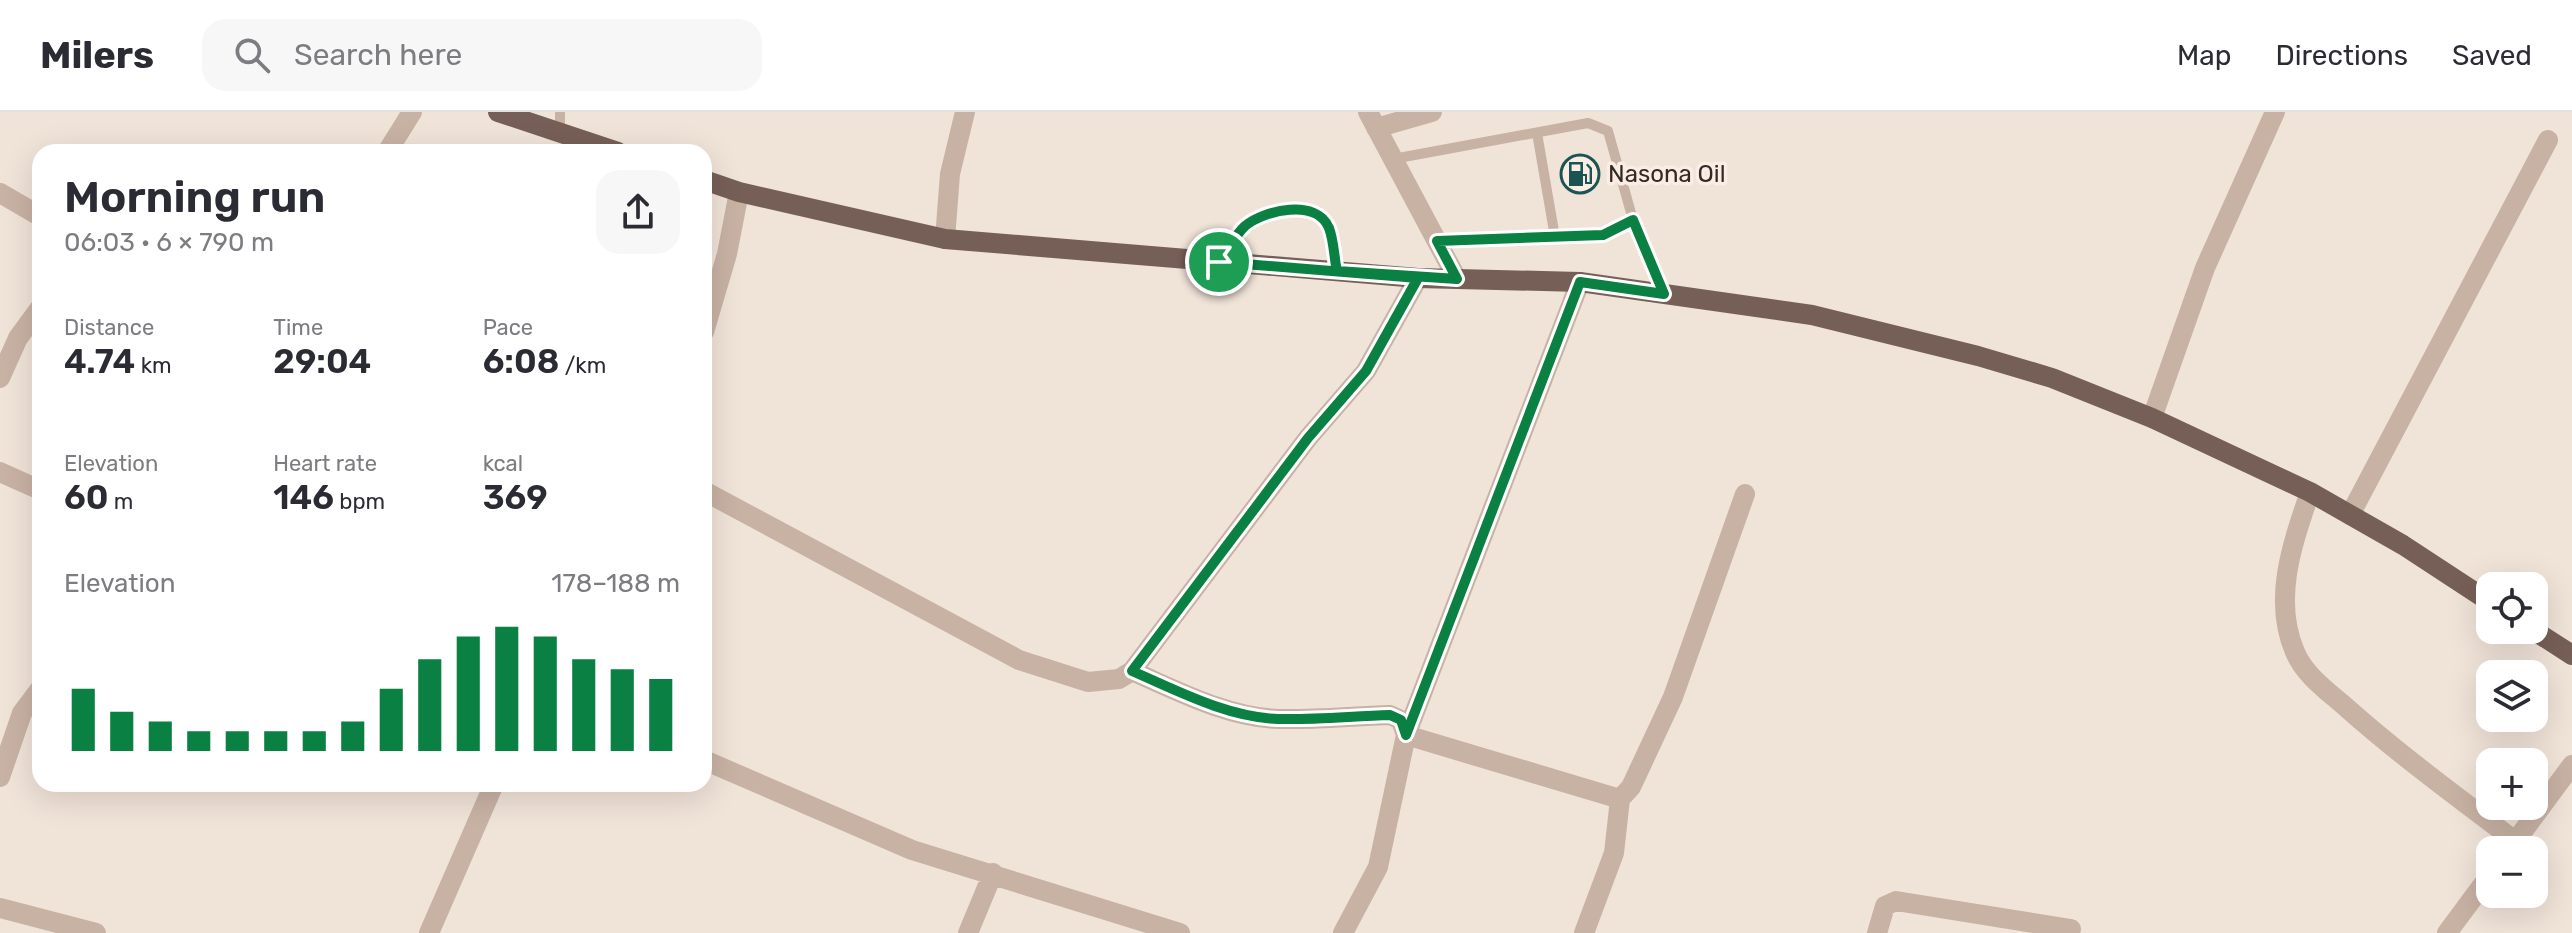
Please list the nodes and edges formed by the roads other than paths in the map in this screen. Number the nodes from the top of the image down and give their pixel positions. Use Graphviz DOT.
graph roads {
  1 [pos="412,112"];
  2 [pos="498,112"];
  3 [pos="965,112"];
  4 [pos="1432,112"];
  5 [pos="2275,112"];
  6 [pos="1372,120"];
  7 [pos="560,122"];
  8 [pos="1537,133"];
  9 [pos="2548,140"];
  10 [pos="392,144"];
  11 [pos="603,144"];
  12 [pos="1393,159"];
  13 [pos="712,183"];
  14 [pos="739,192"];
  15 [pos="0,193"];
  16 [pos="32,212"];
  17 [pos="1633,220"];
  18 [pos="1555,237"];
  19 [pos="945,239"];
  20 [pos="1437,241"];
  21 [pos="1219,262"];
  22 [pos="1337,271"];
  23 [pos="1418,278"];
  24 [pos="1457,279"];
  25 [pos="1580,282"];
  26 [pos="1664,294"];
  27 [pos="712,305"];
  28 [pos="32,319"];
  29 [pos="0,378"];
  30 [pos="2152,418"];
  31 [pos="0,472"];
  32 [pos="32,486"];
  33 [pos="2310,492"];
  34 [pos="1745,494"];
  35 [pos="712,495"];
  36 [pos="2350,515"];
  37 [pos="2476,593"];
  38 [pos="2548,640"];
  39 [pos="2572,655"];
  40 [pos="1132,671"];
  41 [pos="32,700"];
  42 [pos="1406,735"];
  43 [pos="712,763"];
  44 [pos="2572,765"];
  45 [pos="0,777"];
  46 [pos="491,792"];
  47 [pos="1620,799"];
  48 [pos="2500,836"];
  49 [pos="2519,836"];
  50 [pos="993,873"];
  51 [pos="2476,894"];
  52 [pos="0,908"];
  53 [pos="1127,925"];
  54 [pos="2071,929"];
  55 [pos="96,933"];
  56 [pos="429,933"];
  57 [pos="968,933"];
  58 [pos="1180,933"];
  59 [pos="1343,933"];
  60 [pos="1584,933"];
  61 [pos="1877,933"];
  62 [pos="2447,933"];
  1 -- 10 [label="street"];
  2 -- 7 [label="main road"];
  3 -- 19 [label="street"];
  4 -- 6 [label="street"];
  5 -- 30 [label="street"];
  6 -- 12 [label="street"];
  7 -- 11 [label="main road"];
  8 -- 12 [label="lane"];
  8 -- 17 [label="lane"];
  8 -- 18 [label="lane"];
  9 -- 36 [label="street"];
  12 -- 20 [label="street"];
  13 -- 14 [label="main road"];
  14 -- 19 [label="main road"];
  14 -- 27 [label="street"];
  15 -- 16 [label="street"];
  17 -- 18 [label="lane"];
  17 -- 26 [label="lane"];
  18 -- 20 [label="lane"];
  19 -- 21 [label="main road"];
  20 -- 24 [label="street"];
  21 -- 22 [label="main road"];
  21 -- 22 [label="lane"];
  22 -- 23 [label="main road"];
  23 -- 24 [label="main road"];
  23 -- 40 [label="street"];
  24 -- 25 [label="main road"];
  25 -- 26 [label="main road"];
  25 -- 42 [label="street"];
  26 -- 30 [label="main road"];
  28 -- 29 [label="street"];
  30 -- 33 [label="main road"];
  31 -- 32 [label="street"];
  33 -- 36 [label="main road"];
  33 -- 48 [label="street"];
  34 -- 47 [label="street"];
  35 -- 40 [label="street"];
  36 -- 37 [label="main road"];
  38 -- 39 [label="main road"];
  40 -- 42 [label="street"];
  41 -- 45 [label="street"];
  42 -- 47 [label="street"];
  42 -- 59 [label="street"];
  43 -- 50 [label="street"];
  44 -- 49 [label="street"];
  46 -- 56 [label="street"];
  47 -- 60 [label="street"];
  50 -- 53 [label="street"];
  50 -- 57 [label="street"];
  51 -- 62 [label="street"];
  52 -- 55 [label="street"];
  53 -- 58 [label="street"];
  54 -- 61 [label="street"];
}
